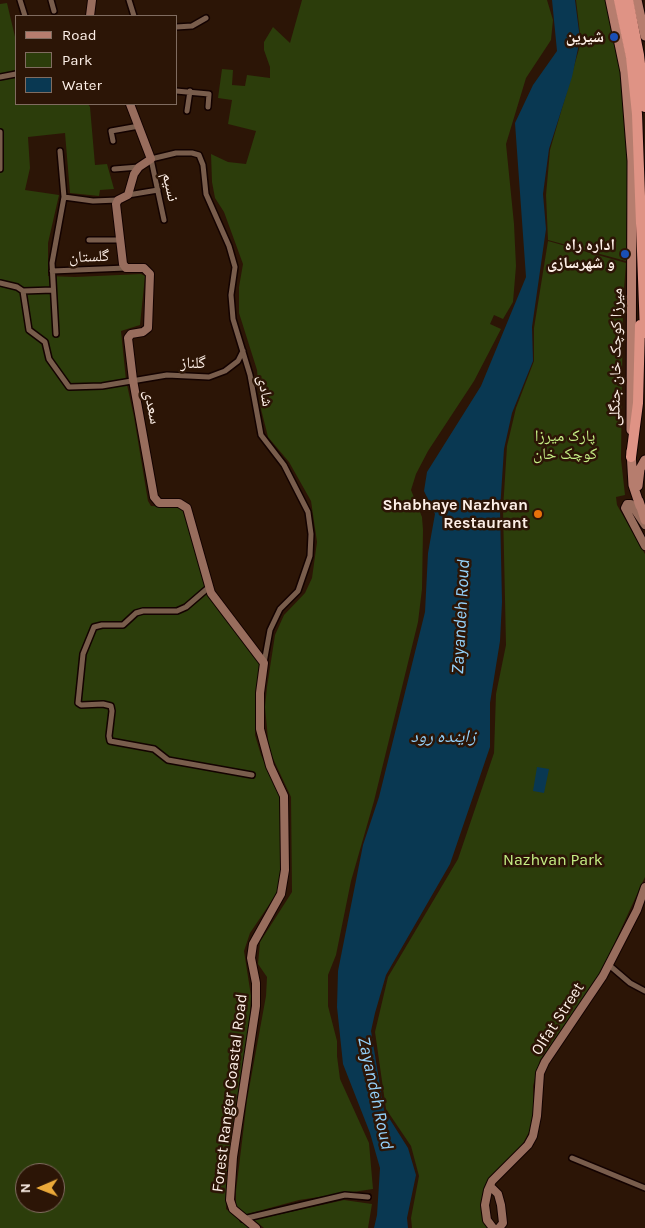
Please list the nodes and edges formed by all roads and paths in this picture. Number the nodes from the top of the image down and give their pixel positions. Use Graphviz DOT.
graph roads {
  1 [pos="20,0"];
  2 [pos="51,0"];
  3 [pos="92,0"];
  4 [pos="129,0"];
  5 [pos="610,0"];
  6 [pos="619,0"];
  7 [pos="628,0"];
  8 [pos="637,0"];
  9 [pos="54,11"];
  10 [pos="25,15"];
  11 [pos="90,15"];
  12 [pos="134,15"];
  13 [pos="643,15"];
  14 [pos="206,18"];
  15 [pos="178,27"];
  16 [pos="645,36"];
  17 [pos="15,74"];
  18 [pos="0,77"];
  19 [pos="178,91"];
  20 [pos="190,91"];
  21 [pos="130,105"];
  22 [pos="208,107"];
  23 [pos="645,107"];
  24 [pos="187,111"];
  25 [pos="140,126"];
  26 [pos="0,132"];
  27 [pos="113,141"];
  28 [pos="60,151"];
  29 [pos="151,159"];
  30 [pos="140,166"];
  31 [pos="0,169"];
  32 [pos="114,169"];
  33 [pos="158,190"];
  34 [pos="128,195"];
  35 [pos="64,196"];
  36 [pos="118,200"];
  37 [pos="164,220"];
  38 [pos="89,240"];
  39 [pos="120,240"];
  40 [pos="642,266"];
  41 [pos="126,268"];
  42 [pos="52,271"];
  43 [pos="0,283"];
  44 [pos="53,290"];
  45 [pos="23,291"];
  46 [pos="645,333"];
  47 [pos="56,334"];
  48 [pos="243,350"];
  49 [pos="133,380"];
  50 [pos="630,457"];
  51 [pos="645,460"];
  52 [pos="640,506"];
  53 [pos="645,520"];
  54 [pos="645,525"];
  55 [pos="645,546"];
  56 [pos="208,588"];
  57 [pos="264,663"];
  58 [pos="252,775"];
  59 [pos="645,887"];
  60 [pos="609,965"];
  61 [pos="645,991"];
  62 [pos="516,1158"];
  63 [pos="572,1158"];
  64 [pos="645,1188"];
  65 [pos="488,1190"];
  66 [pos="498,1192"];
  67 [pos="368,1197"];
  68 [pos="243,1219"];
  69 [pos="502,1226"];
  70 [pos="256,1228"];
  71 [pos="492,1228"];
  1 -- 10 [label="street"];
  2 -- 9 [label="street"];
  3 -- 11 [label="street"];
  4 -- 12 [label="street"];
  5 -- 50 [label="main road, میرزا کوچک خان جنگلی"];
  6 -- 40 [label="highway"];
  7 -- 23 [label="highway"];
  8 -- 13 [label="main road"];
  13 -- 16 [label="main road"];
  14 -- 15 [label="street"];
  17 -- 18 [label="street"];
  19 -- 20 [label="street"];
  20 -- 22 [label="street"];
  20 -- 24 [label="street"];
  21 -- 25 [label="street"];
  25 -- 27 [label="street"];
  25 -- 29 [label="street"];
  26 -- 31 [label="street"];
  28 -- 35 [label="street"];
  29 -- 30 [label="street"];
  29 -- 33 [label="street, نسیم"];
  29 -- 48 [label="street, شادی"];
  30 -- 32 [label="street"];
  30 -- 34 [label="street"];
  33 -- 34 [label="street"];
  33 -- 37 [label="street, نسیم"];
  34 -- 36 [label="street"];
  35 -- 36 [label="street"];
  35 -- 42 [label="street"];
  36 -- 39 [label="street"];
  38 -- 39 [label="street"];
  39 -- 41 [label="street"];
  40 -- 46 [label="highway"];
  40 -- 50 [label="highway"];
  41 -- 42 [label="street, گلستان"];
  41 -- 49 [label="street, سعدی"];
  42 -- 44 [label="street"];
  43 -- 45 [label="street"];
  44 -- 45 [label="street"];
  44 -- 47 [label="street"];
  45 -- 49 [label="street, گلناز"];
  48 -- 49 [label="street, گلناز"];
  48 -- 57 [label="street, شادی"];
  49 -- 56 [label="street, سعدی"];
  50 -- 52 [label="main road, میرزا کوچک خان جنگلی"];
  51 -- 52 [label="main road"];
  52 -- 53 [label="main road"];
  54 -- 55 [label="street"];
  56 -- 57 [label="street, سعدی"];
  56 -- 58 [label="street"];
  57 -- 68 [label="street, Forest Ranger Coastal Road"];
  59 -- 60 [label="street, Olfat Street"];
  60 -- 61 [label="street"];
  60 -- 62 [label="street, Olfat Street"];
  62 -- 65 [label="street, Olfat Street"];
  62 -- 66 [label="street"];
  63 -- 64 [label="street"];
  65 -- 66 [label="street"];
  65 -- 71 [label="street"];
  66 -- 69 [label="street"];
  67 -- 68 [label="street"];
  68 -- 70 [label="street, Forest Ranger Coastal Road"];
}
